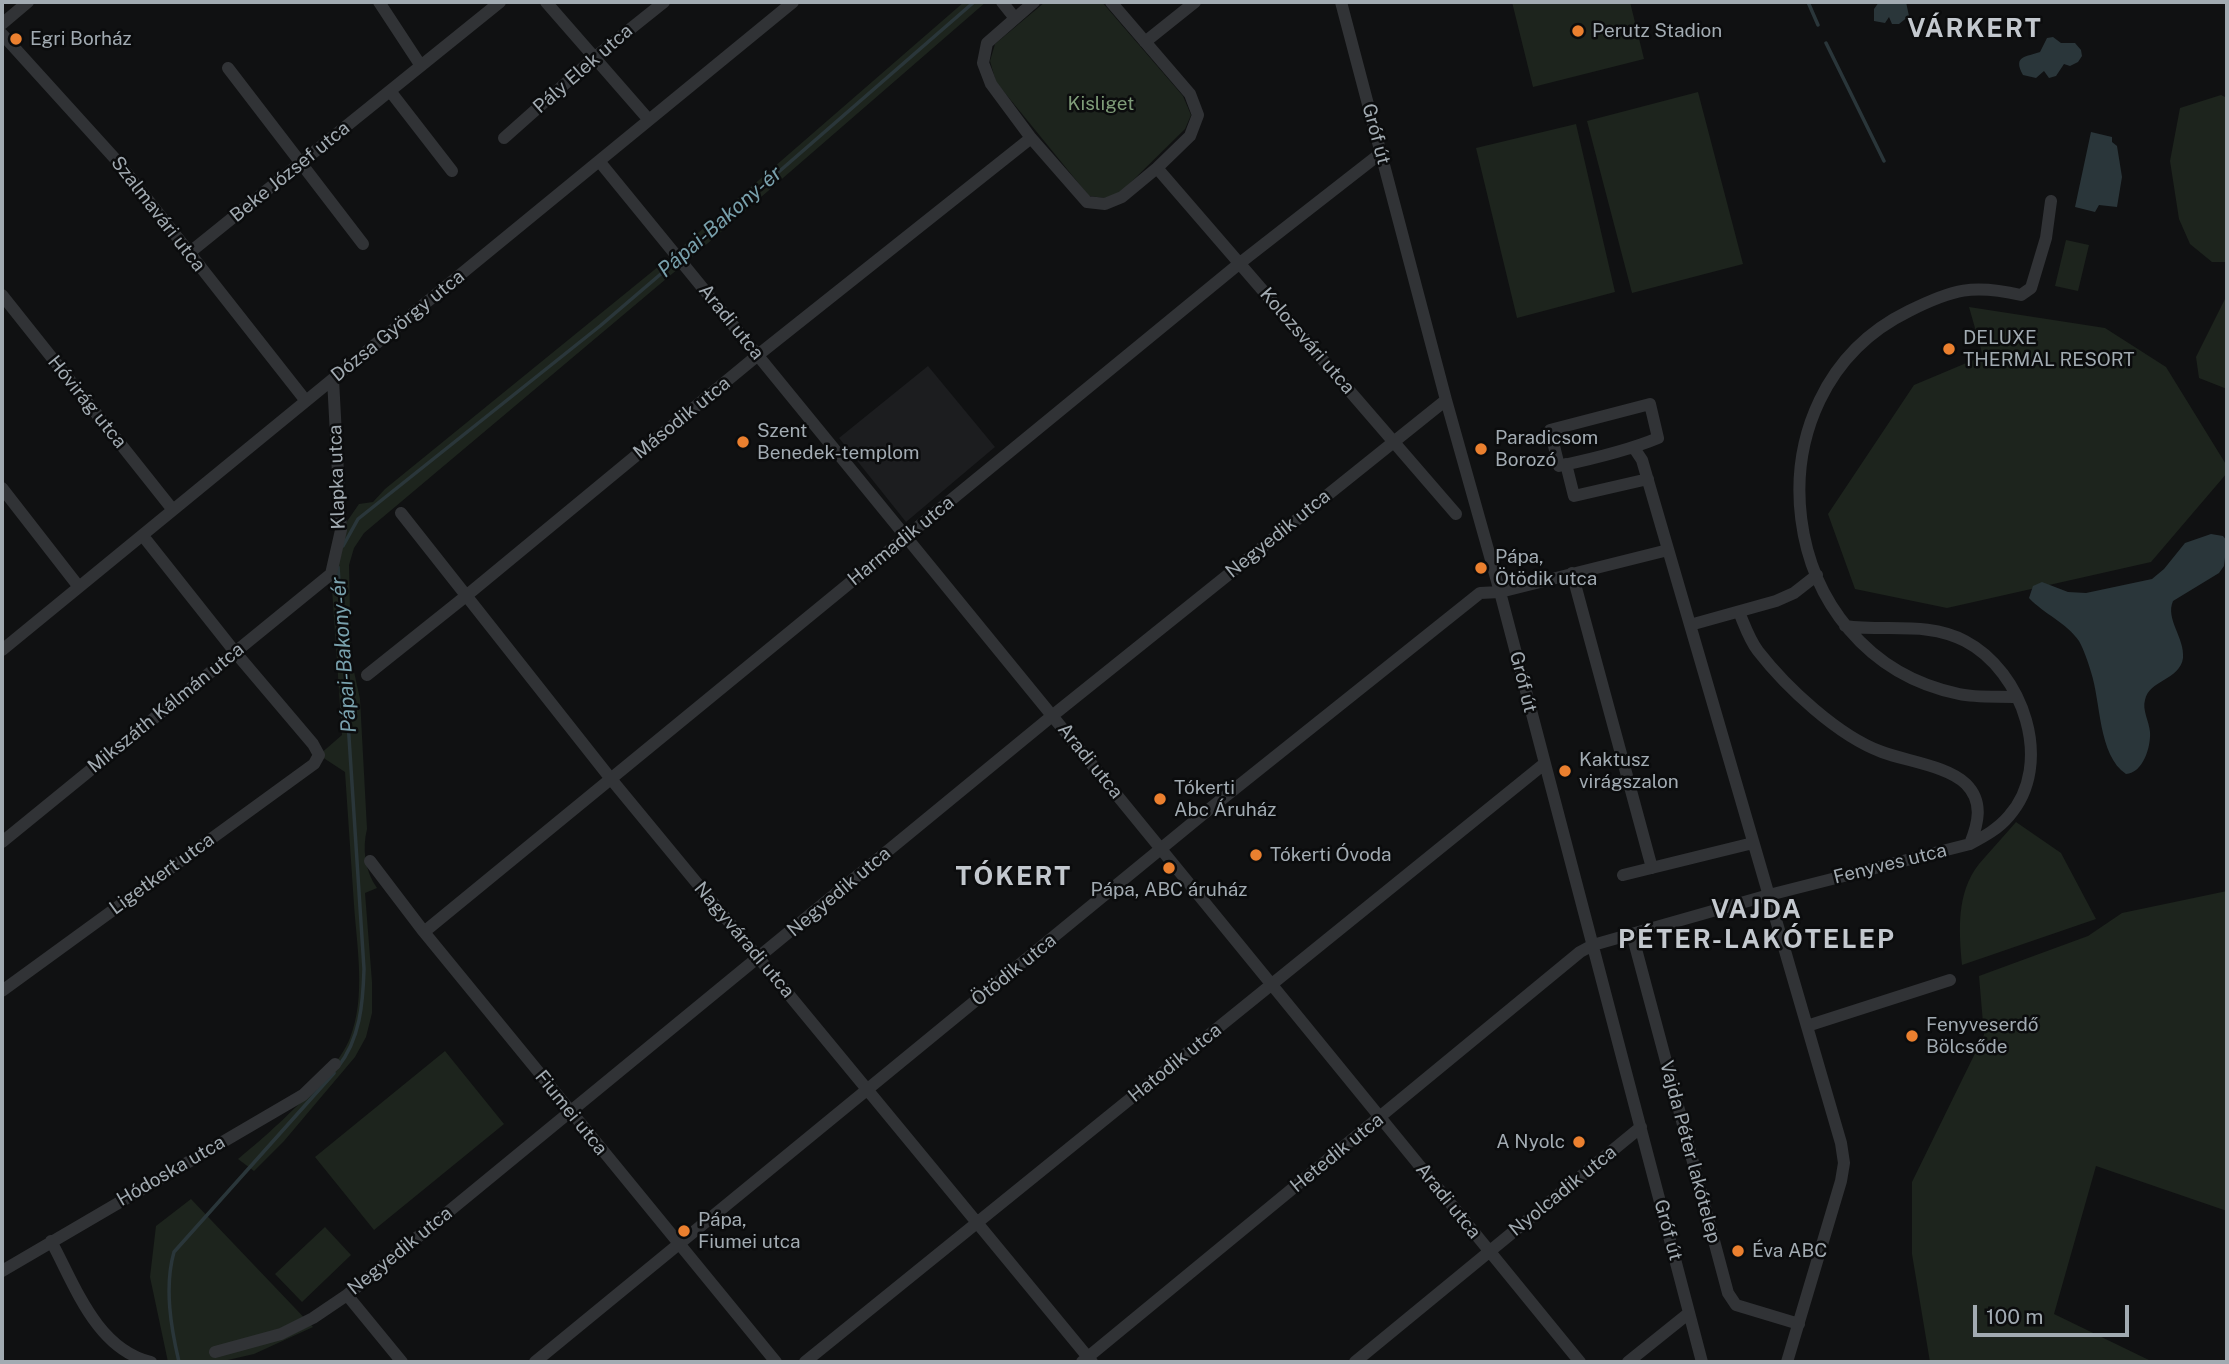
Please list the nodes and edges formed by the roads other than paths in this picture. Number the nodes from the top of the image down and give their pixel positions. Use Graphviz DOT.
graph roads {
  1 [pos="28,2"];
  2 [pos="379,2"];
  3 [pos="500,2"];
  4 [pos="546,2"];
  5 [pos="664,2"];
  6 [pos="793,2"];
  7 [pos="1002,2"];
  8 [pos="1034,2"];
  9 [pos="1111,2"];
  10 [pos="1195,2"];
  11 [pos="1341,2"];
  12 [pos="1014,17"];
  13 [pos="2,24"];
  14 [pos="2,34"];
  15 [pos="1145,42"];
  16 [pos="594,58"];
  17 [pos="421,66"];
  18 [pos="228,68"];
  19 [pos="390,91"];
  20 [pos="649,120"];
  21 [pos="504,138"];
  22 [pos="1031,138"];
  23 [pos="1381,153"];
  24 [pos="599,161"];
  25 [pos="300,162"];
  26 [pos="1157,167"];
  27 [pos="452,170"];
  28 [pos="2051,201"];
  29 [pos="363,244"];
  30 [pos="189,253"];
  31 [pos="1240,263"];
  32 [pos="2,295"];
  33 [pos="758,355"];
  34 [pos="333,379"];
  35 [pos="1446,400"];
  36 [pos="306,401"];
  37 [pos="1393,441"];
  38 [pos="1634,448"];
  39 [pos="1566,464"];
  40 [pos="1648,479"];
  41 [pos="2,488"];
  42 [pos="173,510"];
  43 [pos="401,513"];
  44 [pos="1456,514"];
  45 [pos="143,536"];
  46 [pos="906,537"];
  47 [pos="1668,550"];
  48 [pos="1572,573"];
  49 [pos="331,574"];
  50 [pos="1817,575"];
  51 [pos="79,586"];
  52 [pos="1500,592"];
  53 [pos="466,596"];
  54 [pos="1739,612"];
  55 [pos="1690,625"];
  56 [pos="1845,626"];
  57 [pos="2,650"];
  58 [pos="235,652"];
  59 [pos="367,675"];
  60 [pos="2017,697"];
  61 [pos="1052,716"];
  62 [pos="1544,764"];
  63 [pos="611,779"];
  64 [pos="2,842"];
  65 [pos="1753,843"];
  66 [pos="1970,844"];
  67 [pos="1161,849"];
  68 [pos="370,861"];
  69 [pos="1651,868"];
  70 [pos="1623,875"];
  71 [pos="1769,895"];
  72 [pos="425,932"];
  73 [pos="1632,934"];
  74 [pos="1593,945"];
  75 [pos="759,959"];
  76 [pos="1950,980"];
  77 [pos="1271,984"];
  78 [pos="2,991"];
  79 [pos="1807,1026"];
  80 [pos="335,1064"];
  81 [pos="869,1090"];
  82 [pos="571,1113"];
  83 [pos="1381,1118"];
  84 [pos="1641,1127"];
  85 [pos="977,1225"];
  86 [pos="51,1241"];
  87 [pos="680,1245"];
  88 [pos="1490,1251"];
  89 [pos="2,1271"];
  90 [pos="347,1295"];
  91 [pos="1689,1312"];
  92 [pos="1799,1324"];
  93 [pos="215,1352"];
  94 [pos="1087,1361"];
  95 [pos="151,1362"];
  96 [pos="401,1362"];
  97 [pos="535,1362"];
  98 [pos="776,1362"];
  99 [pos="806,1362"];
  100 [pos="1354,1362"];
  101 [pos="1580,1362"];
  102 [pos="1628,1362"];
  103 [pos="1702,1362"];
  104 [pos="1787,1362"];
  1 -- 13 [label="street"];
  2 -- 17 [label="street"];
  3 -- 17 [label="street, Beke József utca"];
  4 -- 16 [label="street"];
  5 -- 16 [label="street, Pály Elek utca"];
  6 -- 20 [label="street, Dózsa György utca"];
  7 -- 12 [label="street"];
  8 -- 12 [label="street"];
  9 -- 15 [label="street"];
  10 -- 15 [label="street"];
  11 -- 23 [label="street, Gróf út"];
  12 -- 22 [label="street"];
  14 -- 30 [label="street, Szalmavári utca"];
  15 -- 26 [label="street"];
  16 -- 20 [label="street"];
  16 -- 21 [label="street, Pály Elek utca"];
  17 -- 19 [label="street, Beke József utca"];
  18 -- 25 [label="street"];
  19 -- 25 [label="street, Beke József utca"];
  19 -- 27 [label="street"];
  20 -- 24 [label="street, Dózsa György utca"];
  22 -- 26 [label="street"];
  22 -- 33 [label="street, Második utca"];
  23 -- 31 [label="street, Harmadik utca"];
  23 -- 35 [label="street, Gróf út"];
  24 -- 33 [label="street, Aradi utca"];
  24 -- 34 [label="street, Dózsa György utca"];
  25 -- 29 [label="street"];
  25 -- 30 [label="street, Beke József utca"];
  26 -- 31 [label="street, Kolozsvári utca"];
  28 -- 50 [label="street"];
  30 -- 36 [label="street, Szalmavári utca"];
  31 -- 37 [label="street, Kolozsvári utca"];
  31 -- 46 [label="street, Harmadik utca"];
  32 -- 42 [label="street, Hóvirág utca"];
  33 -- 46 [label="street, Aradi utca"];
  33 -- 53 [label="street, Második utca"];
  34 -- 36 [label="street, Dózsa György utca"];
  34 -- 49 [label="street, Klapka utca"];
  35 -- 37 [label="street, Negyedik utca"];
  35 -- 52 [label="street, Gróf út"];
  36 -- 42 [label="street, Dózsa György utca"];
  37 -- 44 [label="street, Kolozsvári utca"];
  37 -- 61 [label="street, Negyedik utca"];
  38 -- 39 [label="street"];
  38 -- 39 [label="street"];
  38 -- 40 [label="street"];
  39 -- 40 [label="street"];
  40 -- 47 [label="street"];
  41 -- 51 [label="street"];
  42 -- 45 [label="street, Dózsa György utca"];
  43 -- 53 [label="street, Nagyváradi utca"];
  45 -- 51 [label="street, Dózsa György utca"];
  45 -- 58 [label="street"];
  46 -- 61 [label="street, Aradi utca"];
  46 -- 63 [label="street, Harmadik utca"];
  47 -- 48 [label="street"];
  47 -- 55 [label="street"];
  48 -- 52 [label="street"];
  48 -- 69 [label="street"];
  49 -- 58 [label="street, Mikszáth Kálmán utca"];
  50 -- 54 [label="street"];
  50 -- 56 [label="street"];
  51 -- 57 [label="street, Dózsa György utca"];
  52 -- 62 [label="street, Gróf út"];
  52 -- 67 [label="street, Ötödik utca"];
  53 -- 59 [label="street, Második utca"];
  53 -- 63 [label="street, Nagyváradi utca"];
  54 -- 55 [label="street"];
  54 -- 66 [label="street, Fenyves utca"];
  55 -- 65 [label="street"];
  56 -- 60 [label="street"];
  56 -- 60 [label="street, Fenyves utca"];
  58 -- 64 [label="street, Mikszáth Kálmán utca"];
  58 -- 78 [label="street, Ligetkert utca"];
  60 -- 66 [label="street, Fenyves utca"];
  61 -- 67 [label="street, Aradi utca"];
  61 -- 75 [label="street, Negyedik utca"];
  62 -- 74 [label="street, Gróf út"];
  62 -- 77 [label="street, Hatodik utca"];
  63 -- 72 [label="street, Harmadik utca"];
  63 -- 75 [label="street, Nagyváradi utca"];
  65 -- 69 [label="street"];
  65 -- 71 [label="street"];
  66 -- 71 [label="street, Fenyves utca"];
  67 -- 77 [label="street, Aradi utca"];
  67 -- 81 [label="street, Ötödik utca"];
  68 -- 72 [label="street, Fiumei utca"];
  69 -- 70 [label="street"];
  71 -- 73 [label="street"];
  71 -- 79 [label="street"];
  72 -- 82 [label="street, Fiumei utca"];
  73 -- 74 [label="street"];
  73 -- 92 [label="street, Vajda Péter lakótelep"];
  74 -- 83 [label="street, Hetedik utca"];
  74 -- 84 [label="street, Gróf út"];
  75 -- 81 [label="street, Nagyváradi utca"];
  75 -- 82 [label="street, Negyedik utca"];
  76 -- 79 [label="street"];
  77 -- 83 [label="street, Aradi utca"];
  77 -- 85 [label="street, Hatodik utca"];
  79 -- 92 [label="street"];
  80 -- 86 [label="street, Hódoska utca"];
  81 -- 85 [label="street, Nagyváradi utca"];
  81 -- 87 [label="street, Ötödik utca"];
  82 -- 87 [label="street, Fiumei utca"];
  82 -- 90 [label="street, Negyedik utca"];
  83 -- 88 [label="street, Aradi utca"];
  83 -- 94 [label="street, Hetedik utca"];
  84 -- 88 [label="street, Nyolcadik utca"];
  84 -- 91 [label="street, Gróf út"];
  85 -- 94 [label="street, Nagyváradi utca"];
  85 -- 99 [label="street, Hatodik utca"];
  86 -- 89 [label="street, Hódoska utca"];
  86 -- 95 [label="street"];
  87 -- 97 [label="street, Ötödik utca"];
  87 -- 98 [label="street, Fiumei utca"];
  88 -- 100 [label="street, Nyolcadik utca"];
  88 -- 101 [label="street, Aradi utca"];
  90 -- 93 [label="street, Negyedik utca"];
  90 -- 96 [label="street"];
  91 -- 102 [label="street"];
  91 -- 103 [label="street, Gróf út"];
  92 -- 104 [label="street"];
}
